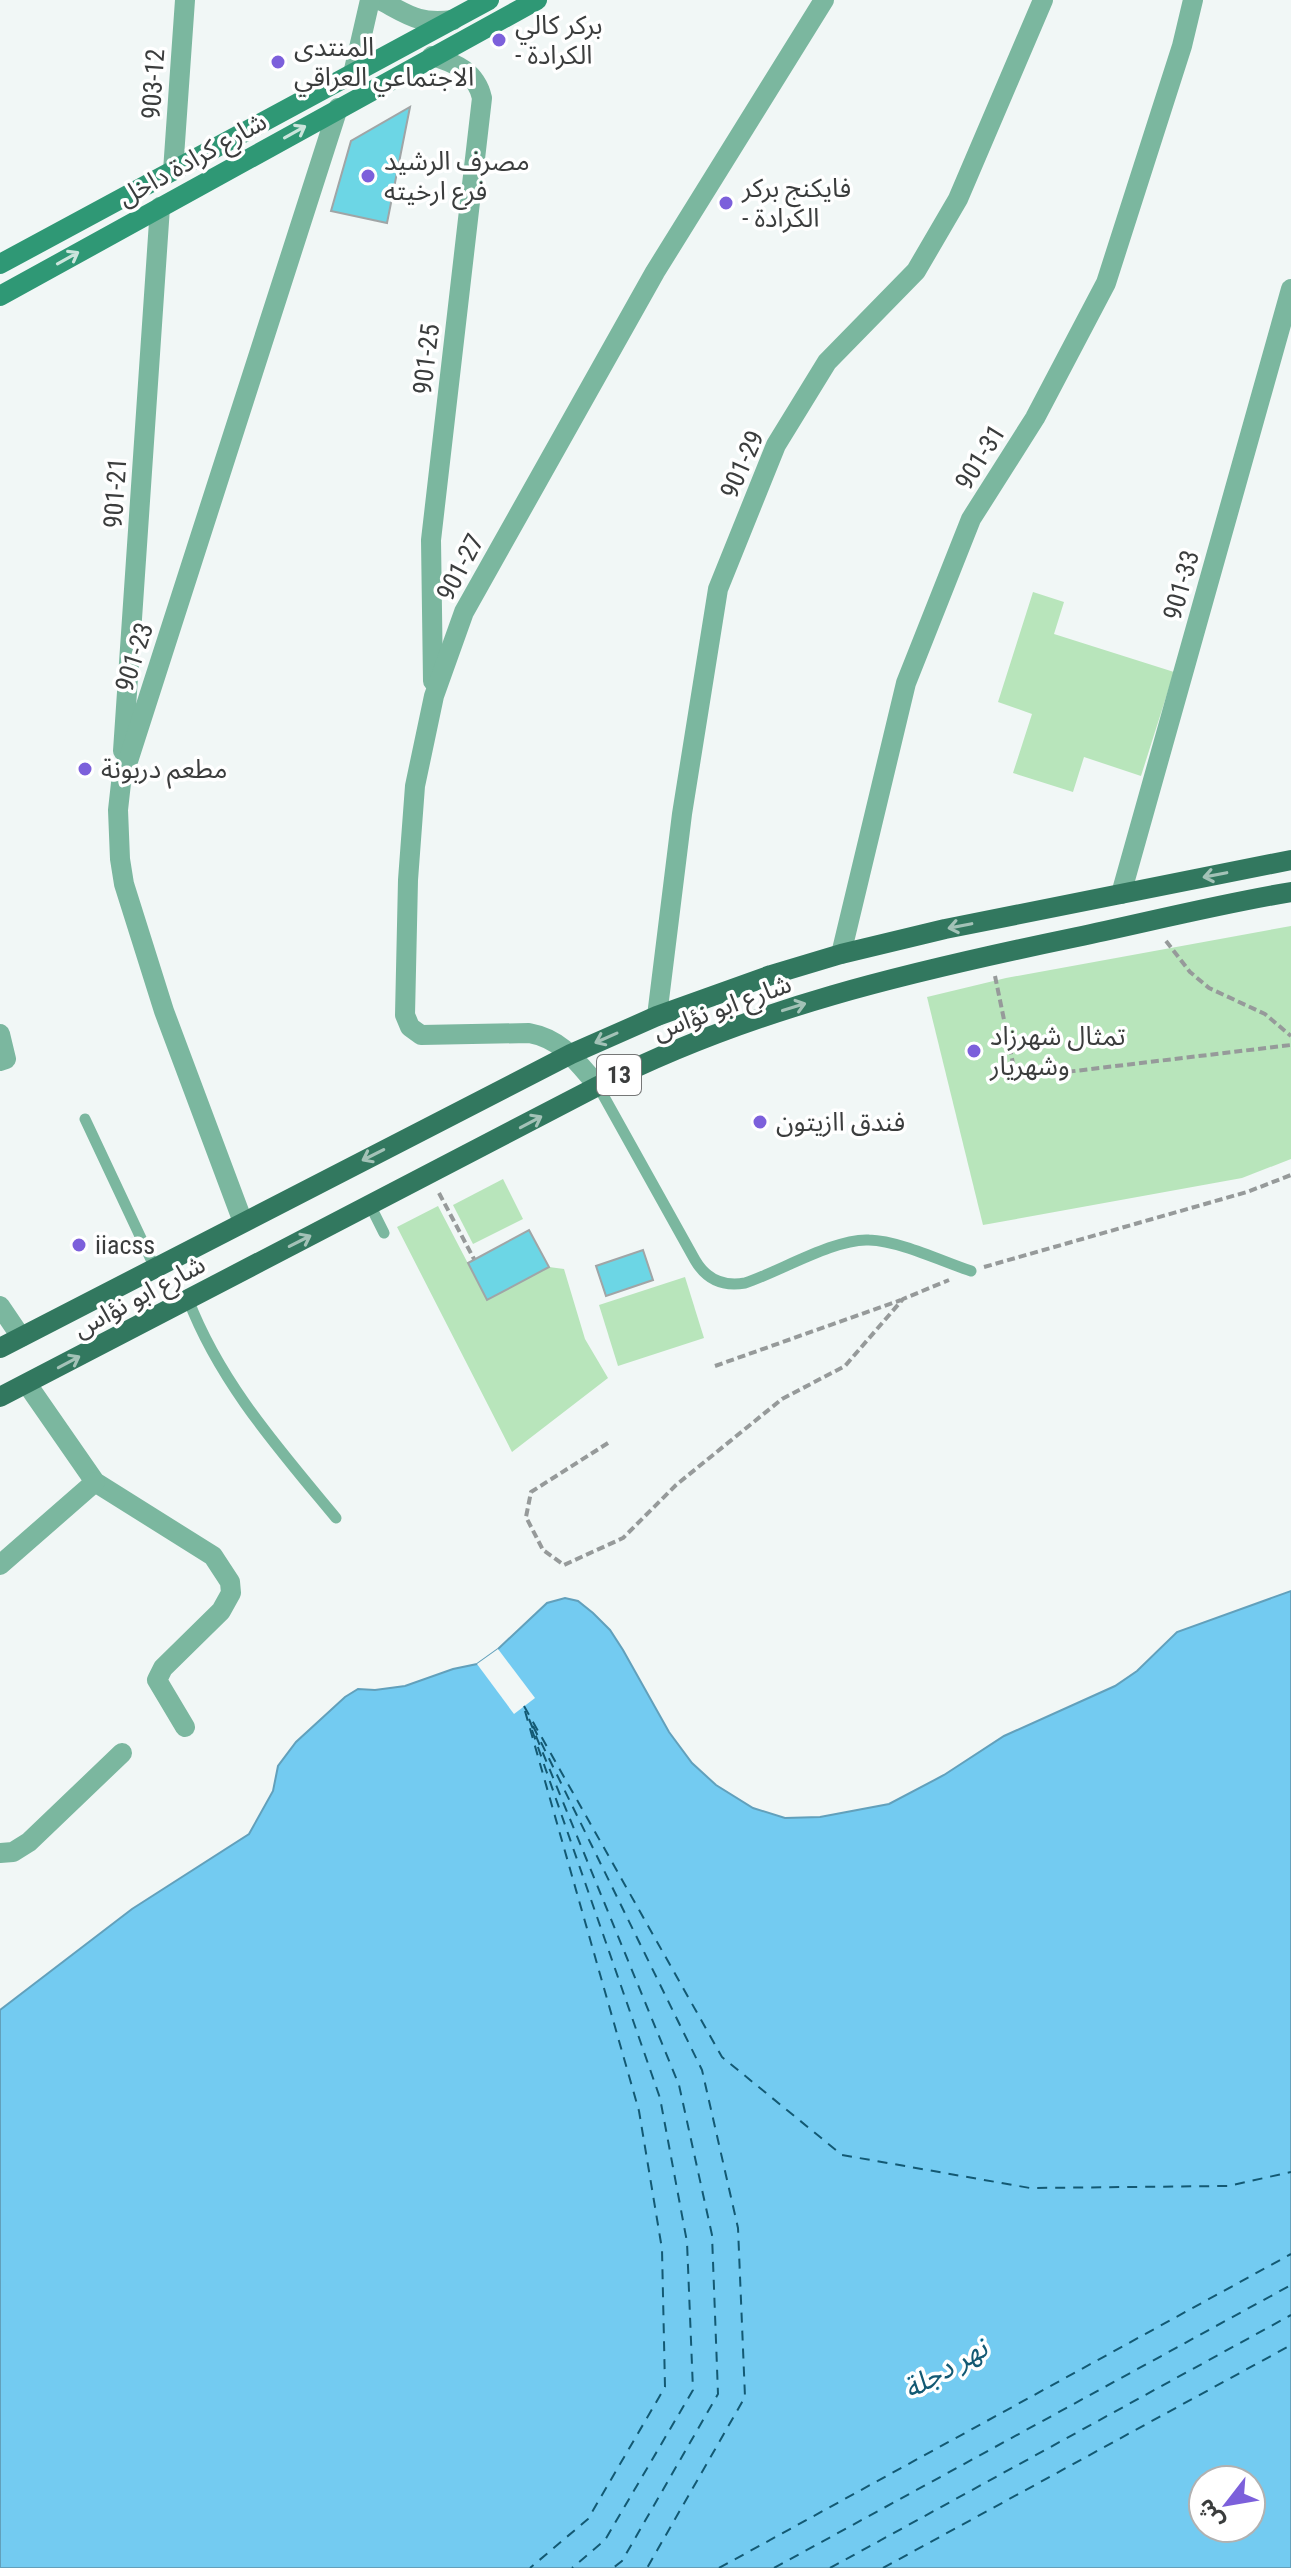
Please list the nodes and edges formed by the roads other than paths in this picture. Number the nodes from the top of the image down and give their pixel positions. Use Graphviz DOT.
graph roads {
  1 [pos="185,0"];
  2 [pos="370,0"];
  3 [pos="380,0"];
  4 [pos="489,0"];
  5 [pos="537,0"];
  6 [pos="824,0"];
  7 [pos="1043,0"];
  8 [pos="1193,0"];
  9 [pos="453,20"];
  10 [pos="432,56"];
  11 [pos="353,74"];
  12 [pos="338,108"];
  13 [pos="173,171"];
  14 [pos="160,207"];
  15 [pos="0,264"];
  16 [pos="1291,289"];
  17 [pos="0,296"];
  18 [pos="434,696"];
  19 [pos="121,783"];
  20 [pos="1291,860"];
  21 [pos="1291,892"];
  22 [pos="1121,894"];
  23 [pos="841,954"];
  24 [pos="657,1016"];
  25 [pos="0,1034"];
  26 [pos="571,1054"];
  27 [pos="0,1061"];
  28 [pos="598,1086"];
  29 [pos="85,1119"];
  30 [pos="370,1205"];
  31 [pos="243,1222"];
  32 [pos="384,1233"];
  33 [pos="155,1268"];
  34 [pos="971,1271"];
  35 [pos="188,1299"];
  36 [pos="0,1306"];
  37 [pos="21,1337"];
  38 [pos="0,1348"];
  39 [pos="27,1384"];
  40 [pos="0,1397"];
  41 [pos="95,1482"];
  42 [pos="336,1518"];
  43 [pos="0,1565"];
  44 [pos="185,1727"];
  45 [pos="122,1753"];
  46 [pos="0,1853"];
  1 -- 13 [label="street, 903-12"];
  2 -- 11 [label="street"];
  3 -- 9 [label="street"];
  4 -- 9 [label="main road, شارع كرادة داخل"];
  5 -- 10 [label="main road, شارع كرادة داخل"];
  6 -- 18 [label="street, 901-27"];
  7 -- 24 [label="street, 901-29"];
  8 -- 23 [label="street, 901-31"];
  9 -- 11 [label="main road, شارع كرادة داخل"];
  10 -- 12 [label="main road, شارع كرادة داخل"];
  10 -- 18 [label="street, 901-25"];
  11 -- 13 [label="main road, شارع كرادة داخل"];
  14 -- 12 [label="main road, شارع كرادة داخل, one-way"];
  12 -- 19 [label="street, 901-23"];
  13 -- 15 [label="main road, شارع كرادة داخل"];
  17 -- 14 [label="main road, شارع كرادة داخل, one-way"];
  14 -- 19 [label="street, 901-21"];
  16 -- 22 [label="street, 901-33"];
  18 -- 26 [label="street, 901-27"];
  19 -- 31 [label="street, 901-23"];
  20 -- 22 [label="main road, شارع ابو نؤاس / 13, one-way"];
  28 -- 21 [label="main road, شارع ابو نؤاس / 13, one-way"];
  22 -- 23 [label="main road, شارع ابو نؤاس / 13, one-way"];
  23 -- 24 [label="main road, شارع ابو نؤاس / 13"];
  24 -- 26 [label="main road, شارع ابو نؤاس / 13, one-way"];
  25 -- 27 [label="street"];
  26 -- 28 [label="street, 901-27"];
  26 -- 31 [label="main road, شارع ابو نؤاس / 13, one-way"];
  30 -- 28 [label="main road, شارع ابو نؤاس / 13, one-way"];
  28 -- 34 [label="lane"];
  29 -- 33 [label="lane"];
  30 -- 32 [label="lane"];
  35 -- 30 [label="main road, شارع ابو نؤاس / 13, one-way"];
  31 -- 33 [label="main road, شارع ابو نؤاس / 13"];
  33 -- 37 [label="main road, شارع ابو نؤاس / 13"];
  39 -- 35 [label="main road, شارع ابو نؤاس / 13, one-way"];
  35 -- 42 [label="lane"];
  36 -- 37 [label="street"];
  37 -- 38 [label="main road, شارع ابو نؤاس / 13"];
  39 -- 40 [label="main road, شارع ابو نؤاس / 13"];
  39 -- 41 [label="street"];
  41 -- 43 [label="street"];
  41 -- 44 [label="street"];
  45 -- 46 [label="street"];
}
